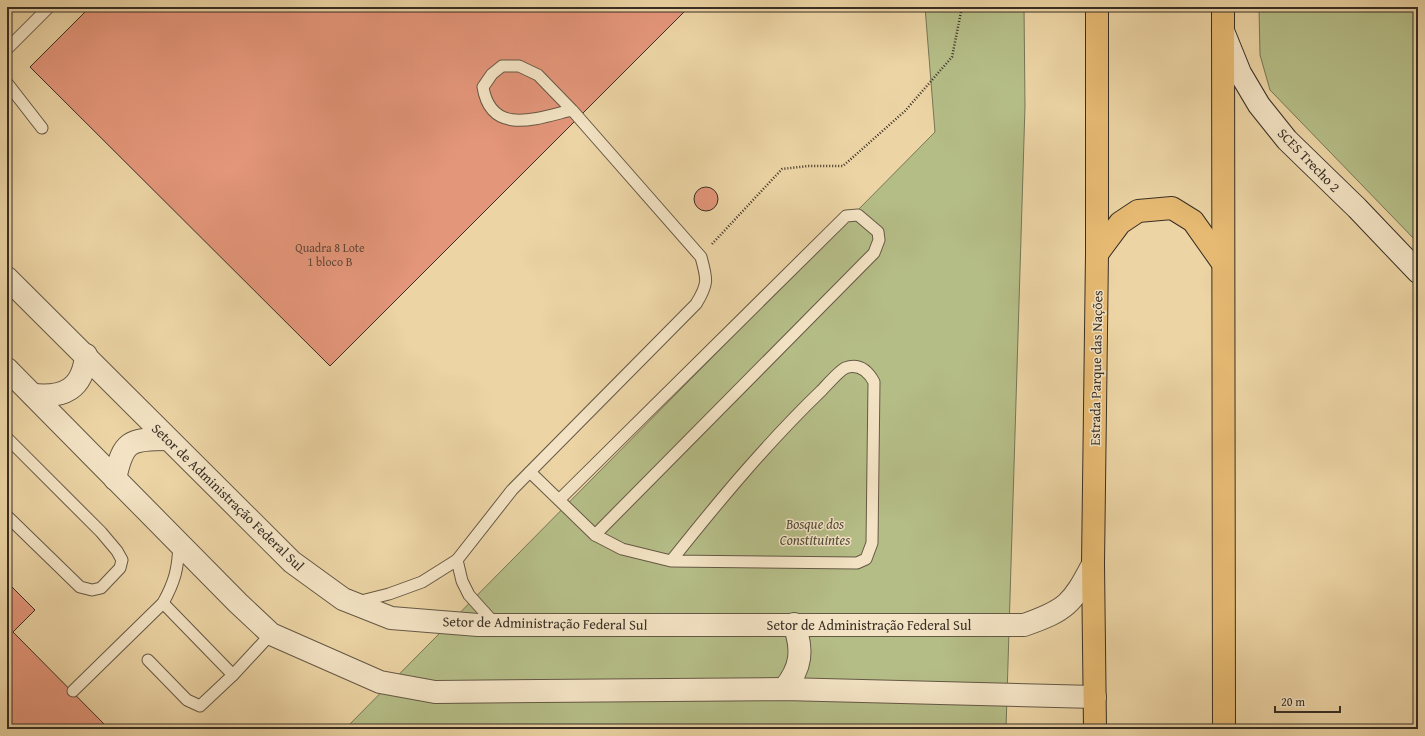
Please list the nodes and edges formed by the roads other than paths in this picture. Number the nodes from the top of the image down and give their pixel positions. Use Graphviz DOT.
graph roads {
  1 [pos="49,7"];
  2 [pos="1097,7"];
  3 [pos="1223,7"];
  4 [pos="1223,31"];
  5 [pos="7,49"];
  6 [pos="7,83"];
  7 [pos="572,110"];
  8 [pos="42,128"];
  9 [pos="1097,254"];
  10 [pos="1222,262"];
  11 [pos="1418,272"];
  12 [pos="7,278"];
  13 [pos="86,356"];
  14 [pos="7,369"];
  15 [pos="33,395"];
  16 [pos="7,438"];
  17 [pos="167,439"];
  18 [pos="530,472"];
  19 [pos="115,479"];
  20 [pos="559,500"];
  21 [pos="7,516"];
  22 [pos="595,535"];
  23 [pos="179,544"];
  24 [pos="457,560"];
  25 [pos="671,561"];
  26 [pos="1093,564"];
  27 [pos="163,603"];
  28 [pos="353,603"];
  29 [pos="794,624"];
  30 [pos="497,625"];
  31 [pos="271,634"];
  32 [pos="148,660"];
  33 [pos="233,675"];
  34 [pos="784,689"];
  35 [pos="73,691"];
  36 [pos="1095,697"];
  37 [pos="1095,729"];
  38 [pos="1224,729"];
  1 -- 5 [label="lane"];
  2 -- 9 [label="highway, Estrada Parque das Nações"];
  3 -- 4 [label="highway"];
  4 -- 10 [label="highway"];
  4 -- 11 [label="street, SCES Trecho 2"];
  6 -- 8 [label="lane"];
  7 -- 7 [label="lane"];
  7 -- 18 [label="lane"];
  9 -- 10 [label="highway"];
  9 -- 26 [label="highway, Estrada Parque das Nações"];
  10 -- 38 [label="highway"];
  12 -- 13 [label="street, Setor de Administração Federal Sul"];
  13 -- 15 [label="street"];
  13 -- 17 [label="street, Setor de Administração Federal Sul"];
  14 -- 15 [label="street"];
  15 -- 19 [label="street"];
  16 -- 21 [label="lane"];
  17 -- 19 [label="street"];
  17 -- 28 [label="street, Setor de Administração Federal Sul"];
  18 -- 20 [label="lane"];
  18 -- 24 [label="lane"];
  19 -- 23 [label="street"];
  20 -- 22 [label="lane"];
  20 -- 22 [label="lane"];
  22 -- 25 [label="lane"];
  23 -- 27 [label="lane"];
  23 -- 31 [label="street"];
  24 -- 28 [label="lane"];
  24 -- 30 [label="lane"];
  25 -- 25 [label="lane"];
  26 -- 29 [label="street, Setor de Administração Federal Sul"];
  26 -- 36 [label="highway, Estrada Parque das Nações"];
  27 -- 33 [label="lane"];
  27 -- 35 [label="lane"];
  28 -- 30 [label="street, Setor de Administração Federal Sul"];
  29 -- 30 [label="street, Setor de Administração Federal Sul"];
  29 -- 34 [label="street"];
  31 -- 33 [label="lane"];
  31 -- 34 [label="street"];
  32 -- 33 [label="lane"];
  34 -- 36 [label="street"];
  36 -- 37 [label="highway, Estrada Parque das Nações"];
}
